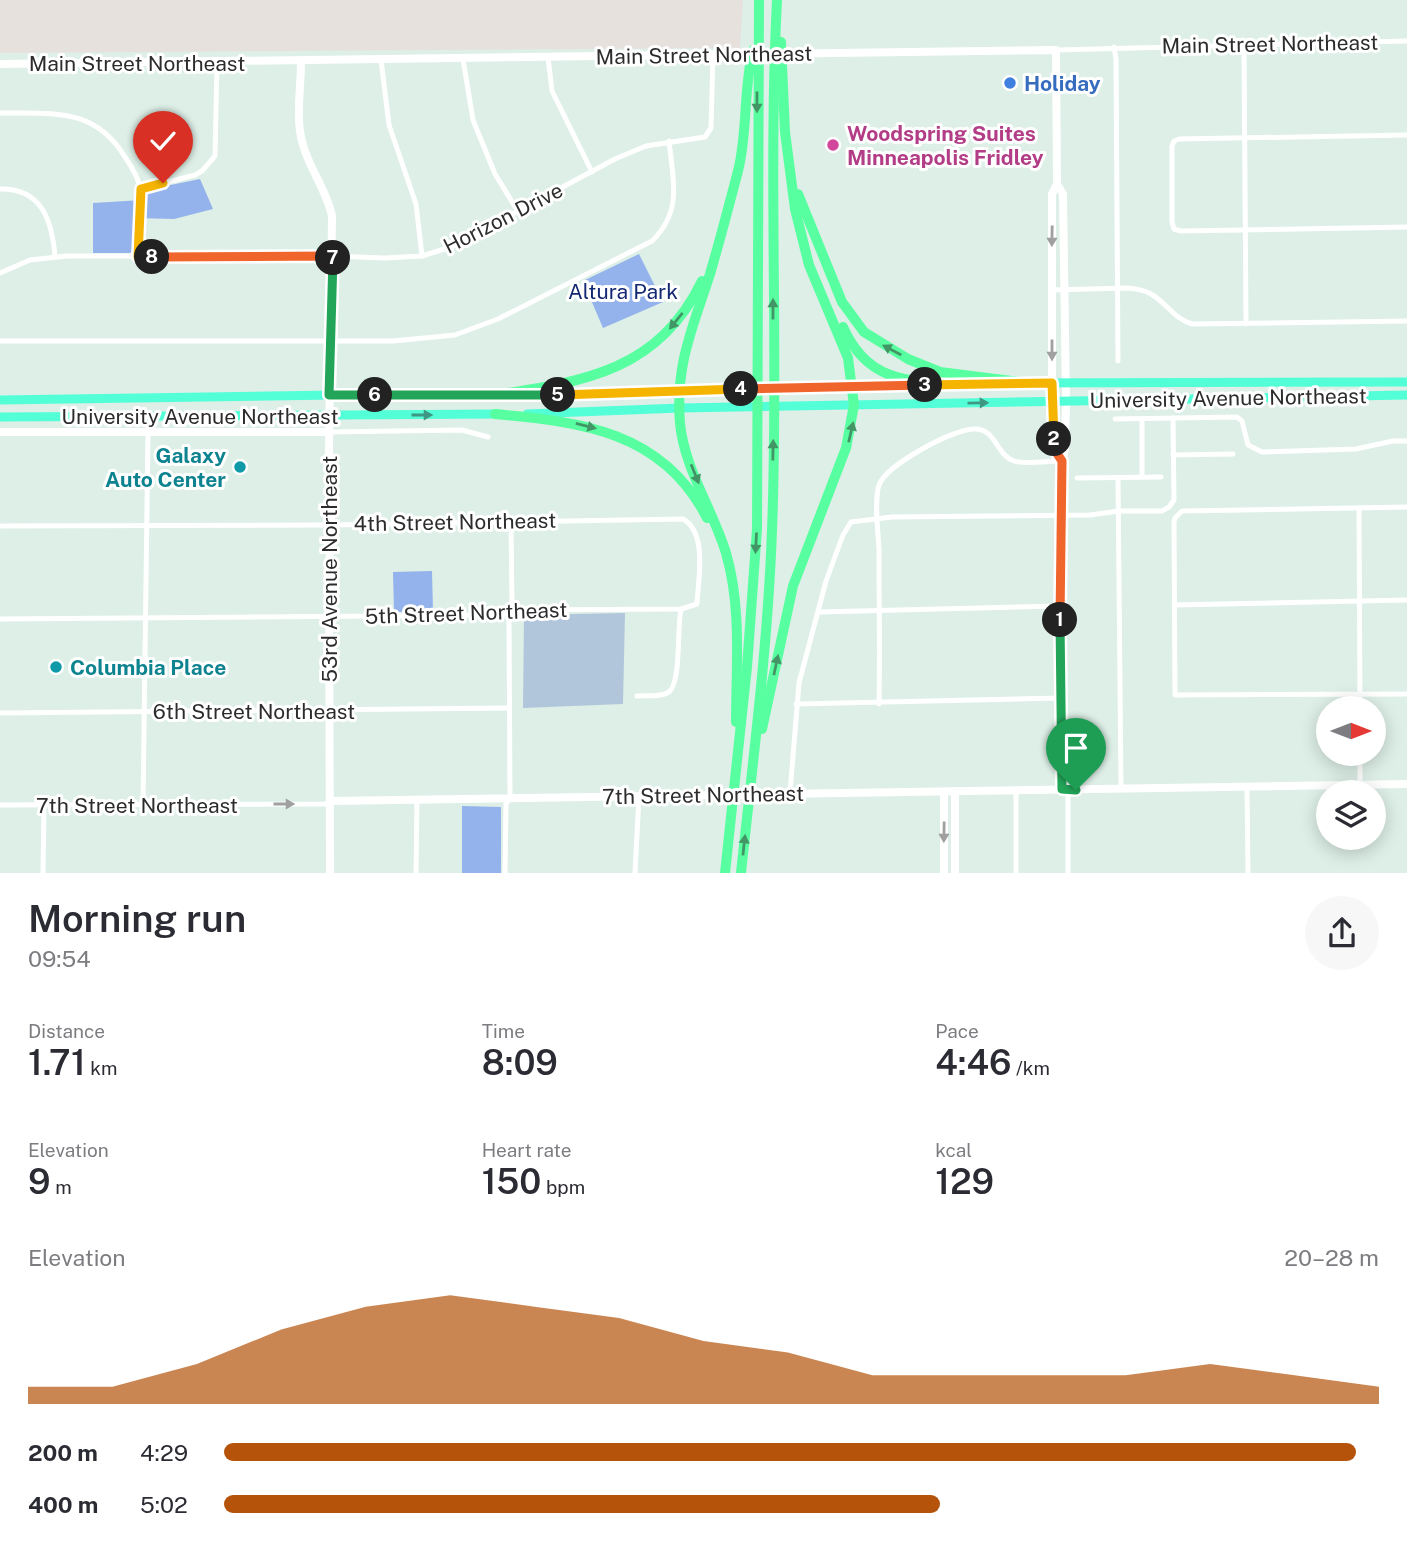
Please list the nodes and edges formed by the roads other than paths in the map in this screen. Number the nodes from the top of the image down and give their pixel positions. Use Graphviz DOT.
graph roads {
  1 [pos="759,0"];
  2 [pos="779,0"];
  3 [pos="757,34"];
  4 [pos="1407,41"];
  5 [pos="1244,45"];
  6 [pos="1114,47"];
  7 [pos="1056,50"];
  8 [pos="713,54"];
  9 [pos="548,57"];
  10 [pos="463,59"];
  11 [pos="381,60"];
  12 [pos="301,62"];
  13 [pos="217,63"];
  14 [pos="0,64"];
  15 [pos="0,113"];
  16 [pos="1407,135"];
  17 [pos="1245,138"];
  18 [pos="669,141"];
  19 [pos="786,146"];
  20 [pos="592,172"];
  21 [pos="1058,184"];
  22 [pos="0,189"];
  23 [pos="141,189"];
  24 [pos="795,209"];
  25 [pos="519,213"];
  26 [pos="726,216"];
  27 [pos="1407,227"];
  28 [pos="1245,230"];
  29 [pos="55,256"];
  30 [pos="333,256"];
  31 [pos="422,256"];
  32 [pos="138,257"];
  33 [pos="0,273"];
  34 [pos="1117,288"];
  35 [pos="1051,290"];
  36 [pos="1065,290"];
  37 [pos="1407,321"];
  38 [pos="1246,324"];
  39 [pos="0,341"];
  40 [pos="331,341"];
  41 [pos="1118,361"];
  42 [pos="1407,382"];
  43 [pos="1028,383"];
  44 [pos="1052,383"];
  45 [pos="970,384"];
  46 [pos="1066,384"];
  47 [pos="853,387"];
  48 [pos="679,390"];
  49 [pos="329,395"];
  50 [pos="1407,395"];
  51 [pos="488,396"];
  52 [pos="0,400"];
  53 [pos="1052,401"];
  54 [pos="1066,401"];
  55 [pos="854,405"];
  56 [pos="680,408"];
  57 [pos="495,414"];
  58 [pos="329,415"];
  59 [pos="0,417"];
  60 [pos="1173,418"];
  61 [pos="1115,419"];
  62 [pos="1142,419"];
  63 [pos="0,432"];
  64 [pos="148,432"];
  65 [pos="329,432"];
  66 [pos="488,437"];
  67 [pos="1407,441"];
  68 [pos="1233,454"];
  69 [pos="1173,455"];
  70 [pos="1062,461"];
  71 [pos="1142,477"];
  72 [pos="1161,477"];
  73 [pos="1077,478"];
  74 [pos="1118,478"];
  75 [pos="1407,507"];
  76 [pos="1359,508"];
  77 [pos="1119,511"];
  78 [pos="1060,514"];
  79 [pos="878,518"];
  80 [pos="511,522"];
  81 [pos="0,526"];
  82 [pos="146,526"];
  83 [pos="331,526"];
  84 [pos="730,570"];
  85 [pos="1407,600"];
  86 [pos="1359,601"];
  87 [pos="1174,605"];
  88 [pos="1060,606"];
  89 [pos="681,609"];
  90 [pos="880,610"];
  91 [pos="819,612"];
  92 [pos="509,615"];
  93 [pos="329,617"];
  94 [pos="145,618"];
  95 [pos="0,620"];
  96 [pos="1407,694"];
  97 [pos="637,695"];
  98 [pos="1360,695"];
  99 [pos="1061,698"];
  100 [pos="796,704"];
  101 [pos="879,704"];
  102 [pos="509,708"];
  103 [pos="329,711"];
  104 [pos="144,712"];
  105 [pos="0,713"];
  106 [pos="736,779"];
  107 [pos="751,779"];
  108 [pos="1386,784"];
  109 [pos="1407,784"];
  110 [pos="1316,785"];
  111 [pos="1247,787"];
  112 [pos="1121,788"];
  113 [pos="1065,790"];
  114 [pos="955,791"];
  115 [pos="1016,791"];
  116 [pos="944,792"];
  117 [pos="790,793"];
  118 [pos="639,796"];
  119 [pos="510,798"];
  120 [pos="418,800"];
  121 [pos="331,801"];
  122 [pos="0,805"];
  123 [pos="44,805"];
  124 [pos="143,805"];
  125 [pos="43,873"];
  126 [pos="330,873"];
  127 [pos="416,873"];
  128 [pos="505,873"];
  129 [pos="635,873"];
  130 [pos="725,873"];
  131 [pos="741,873"];
  132 [pos="944,873"];
  133 [pos="955,873"];
  134 [pos="1016,873"];
  135 [pos="1068,873"];
  136 [pos="1248,873"];
  1 -- 3 [label="highway"];
  2 -- 19 [label="highway"];
  107 -- 2 [label="highway, one-way"];
  3 -- 26 [label="highway"];
  3 -- 106 [label="highway, one-way"];
  4 -- 5 [label="street, Main Street Northeast"];
  5 -- 6 [label="street, Main Street Northeast"];
  5 -- 17 [label="street"];
  6 -- 7 [label="street, Main Street Northeast"];
  6 -- 34 [label="street"];
  7 -- 8 [label="street, Main Street Northeast"];
  7 -- 21 [label="street"];
  8 -- 9 [label="street, Main Street Northeast"];
  8 -- 18 [label="street, Horizon Drive"];
  9 -- 10 [label="street, Main Street Northeast"];
  9 -- 20 [label="street"];
  10 -- 11 [label="street, Main Street Northeast"];
  10 -- 25 [label="street"];
  11 -- 12 [label="street, Main Street Northeast"];
  11 -- 31 [label="street"];
  12 -- 13 [label="street, Main Street Northeast"];
  12 -- 30 [label="street, 53rd Avenue Northeast"];
  13 -- 14 [label="street, Main Street Northeast"];
  13 -- 23 [label="street"];
  15 -- 23 [label="street"];
  16 -- 17 [label="street"];
  17 -- 28 [label="street"];
  17 -- 28 [label="street"];
  18 -- 20 [label="street, Horizon Drive"];
  18 -- 40 [label="street"];
  19 -- 24 [label="highway"];
  43 -- 19 [label="highway, one-way"];
  20 -- 25 [label="street, Horizon Drive"];
  21 -- 35 [label="street, one-way"];
  21 -- 36 [label="street"];
  22 -- 29 [label="street"];
  23 -- 32 [label="street"];
  24 -- 45 [label="highway"];
  24 -- 47 [label="highway"];
  25 -- 31 [label="street, Horizon Drive"];
  26 -- 48 [label="highway"];
  26 -- 51 [label="highway, one-way"];
  27 -- 28 [label="street"];
  28 -- 38 [label="street"];
  29 -- 32 [label="street, Horizon Drive"];
  29 -- 33 [label="street, Horizon Drive"];
  30 -- 31 [label="street, Horizon Drive"];
  30 -- 32 [label="street, Horizon Drive"];
  30 -- 40 [label="street, 53rd Avenue Northeast"];
  34 -- 36 [label="street"];
  34 -- 38 [label="street"];
  34 -- 41 [label="street"];
  35 -- 36 [label="street"];
  35 -- 44 [label="street, one-way"];
  36 -- 46 [label="street"];
  37 -- 38 [label="street"];
  39 -- 40 [label="street"];
  40 -- 49 [label="street, 53rd Avenue Northeast"];
  42 -- 46 [label="main road, University Avenue Northeast"];
  43 -- 44 [label="main road, University Avenue Northeast"];
  43 -- 45 [label="main road, University Avenue Northeast"];
  44 -- 46 [label="main road, University Avenue Northeast"];
  44 -- 53 [label="street"];
  45 -- 47 [label="main road, University Avenue Northeast"];
  46 -- 54 [label="street"];
  47 -- 48 [label="main road, University Avenue Northeast"];
  47 -- 55 [label="highway"];
  48 -- 51 [label="main road, University Avenue Northeast"];
  48 -- 56 [label="highway"];
  49 -- 51 [label="main road, University Avenue Northeast"];
  49 -- 52 [label="main road, University Avenue Northeast"];
  49 -- 58 [label="street, 53rd Avenue Northeast"];
  50 -- 54 [label="main road, University Avenue Northeast"];
  53 -- 54 [label="main road, University Avenue Northeast"];
  55 -- 53 [label="main road, University Avenue Northeast, one-way"];
  53 -- 70 [label="street"];
  54 -- 70 [label="street"];
  55 -- 56 [label="main road, University Avenue Northeast"];
  107 -- 55 [label="highway, one-way"];
  56 -- 57 [label="main road, University Avenue Northeast"];
  56 -- 84 [label="highway, one-way"];
  58 -- 57 [label="main road, University Avenue Northeast, one-way"];
  57 -- 84 [label="highway, one-way"];
  58 -- 59 [label="main road, University Avenue Northeast"];
  58 -- 65 [label="street, 53rd Avenue Northeast"];
  60 -- 62 [label="street"];
  60 -- 67 [label="street"];
  60 -- 69 [label="street"];
  61 -- 62 [label="street"];
  62 -- 71 [label="street"];
  63 -- 64 [label="street, University Avenue Northeast"];
  64 -- 65 [label="street, University Avenue Northeast"];
  64 -- 82 [label="street"];
  65 -- 66 [label="street, University Avenue Northeast"];
  65 -- 83 [label="street, 53rd Avenue Northeast"];
  68 -- 69 [label="street"];
  69 -- 77 [label="street"];
  70 -- 78 [label="street"];
  70 -- 79 [label="street"];
  71 -- 72 [label="street"];
  71 -- 74 [label="street"];
  73 -- 74 [label="street"];
  74 -- 77 [label="street"];
  75 -- 76 [label="street"];
  76 -- 86 [label="street"];
  76 -- 87 [label="street"];
  77 -- 78 [label="street"];
  77 -- 112 [label="street"];
  78 -- 79 [label="street"];
  78 -- 88 [label="street"];
  79 -- 90 [label="street"];
  79 -- 91 [label="street"];
  80 -- 83 [label="street, 4th Street Northeast"];
  80 -- 89 [label="street, 4th Street Northeast"];
  80 -- 92 [label="street"];
  81 -- 82 [label="street, 4th Street Northeast"];
  82 -- 83 [label="street, 4th Street Northeast"];
  82 -- 94 [label="street"];
  83 -- 93 [label="street, 53rd Avenue Northeast"];
  84 -- 106 [label="highway"];
  85 -- 86 [label="street"];
  86 -- 87 [label="street"];
  86 -- 98 [label="street"];
  87 -- 98 [label="street"];
  88 -- 90 [label="street"];
  88 -- 99 [label="street"];
  89 -- 92 [label="street, 5th Street Northeast"];
  89 -- 97 [label="street"];
  90 -- 91 [label="street"];
  90 -- 101 [label="street"];
  91 -- 100 [label="street"];
  92 -- 93 [label="street, 5th Street Northeast"];
  92 -- 102 [label="street"];
  93 -- 94 [label="street, 5th Street Northeast"];
  93 -- 103 [label="street, 53rd Avenue Northeast"];
  94 -- 95 [label="street, 5th Street Northeast"];
  94 -- 104 [label="street"];
  96 -- 98 [label="street"];
  99 -- 101 [label="street"];
  99 -- 113 [label="street"];
  100 -- 101 [label="street"];
  100 -- 117 [label="street"];
  102 -- 103 [label="street, 6th Street Northeast"];
  102 -- 119 [label="street"];
  103 -- 104 [label="street, 6th Street Northeast"];
  103 -- 121 [label="street, 53rd Avenue Northeast"];
  104 -- 105 [label="street, 6th Street Northeast"];
  104 -- 124 [label="street"];
  106 -- 130 [label="highway"];
  131 -- 107 [label="highway, one-way"];
  108 -- 109 [label="street, 7th Street Northeast"];
  110 -- 111 [label="street, 7th Street Northeast"];
  111 -- 112 [label="street, 7th Street Northeast"];
  111 -- 136 [label="street"];
  112 -- 113 [label="street, 7th Street Northeast"];
  113 -- 115 [label="street, 7th Street Northeast"];
  113 -- 135 [label="street"];
  114 -- 115 [label="street, 7th Street Northeast"];
  114 -- 116 [label="street, 7th Street Northeast"];
  114 -- 133 [label="street"];
  115 -- 134 [label="street"];
  116 -- 117 [label="street, 7th Street Northeast"];
  116 -- 132 [label="street, one-way"];
  117 -- 118 [label="street, 7th Street Northeast"];
  118 -- 119 [label="street, 7th Street Northeast"];
  118 -- 129 [label="street"];
  119 -- 120 [label="street, 7th Street Northeast"];
  119 -- 128 [label="street"];
  120 -- 121 [label="street, 7th Street Northeast"];
  120 -- 127 [label="street"];
  124 -- 121 [label="street, 7th Street Northeast, one-way"];
  121 -- 126 [label="street, 53rd Avenue Northeast"];
  122 -- 123 [label="street, 7th Street Northeast"];
  123 -- 124 [label="street, 7th Street Northeast"];
  123 -- 125 [label="street"];
}
